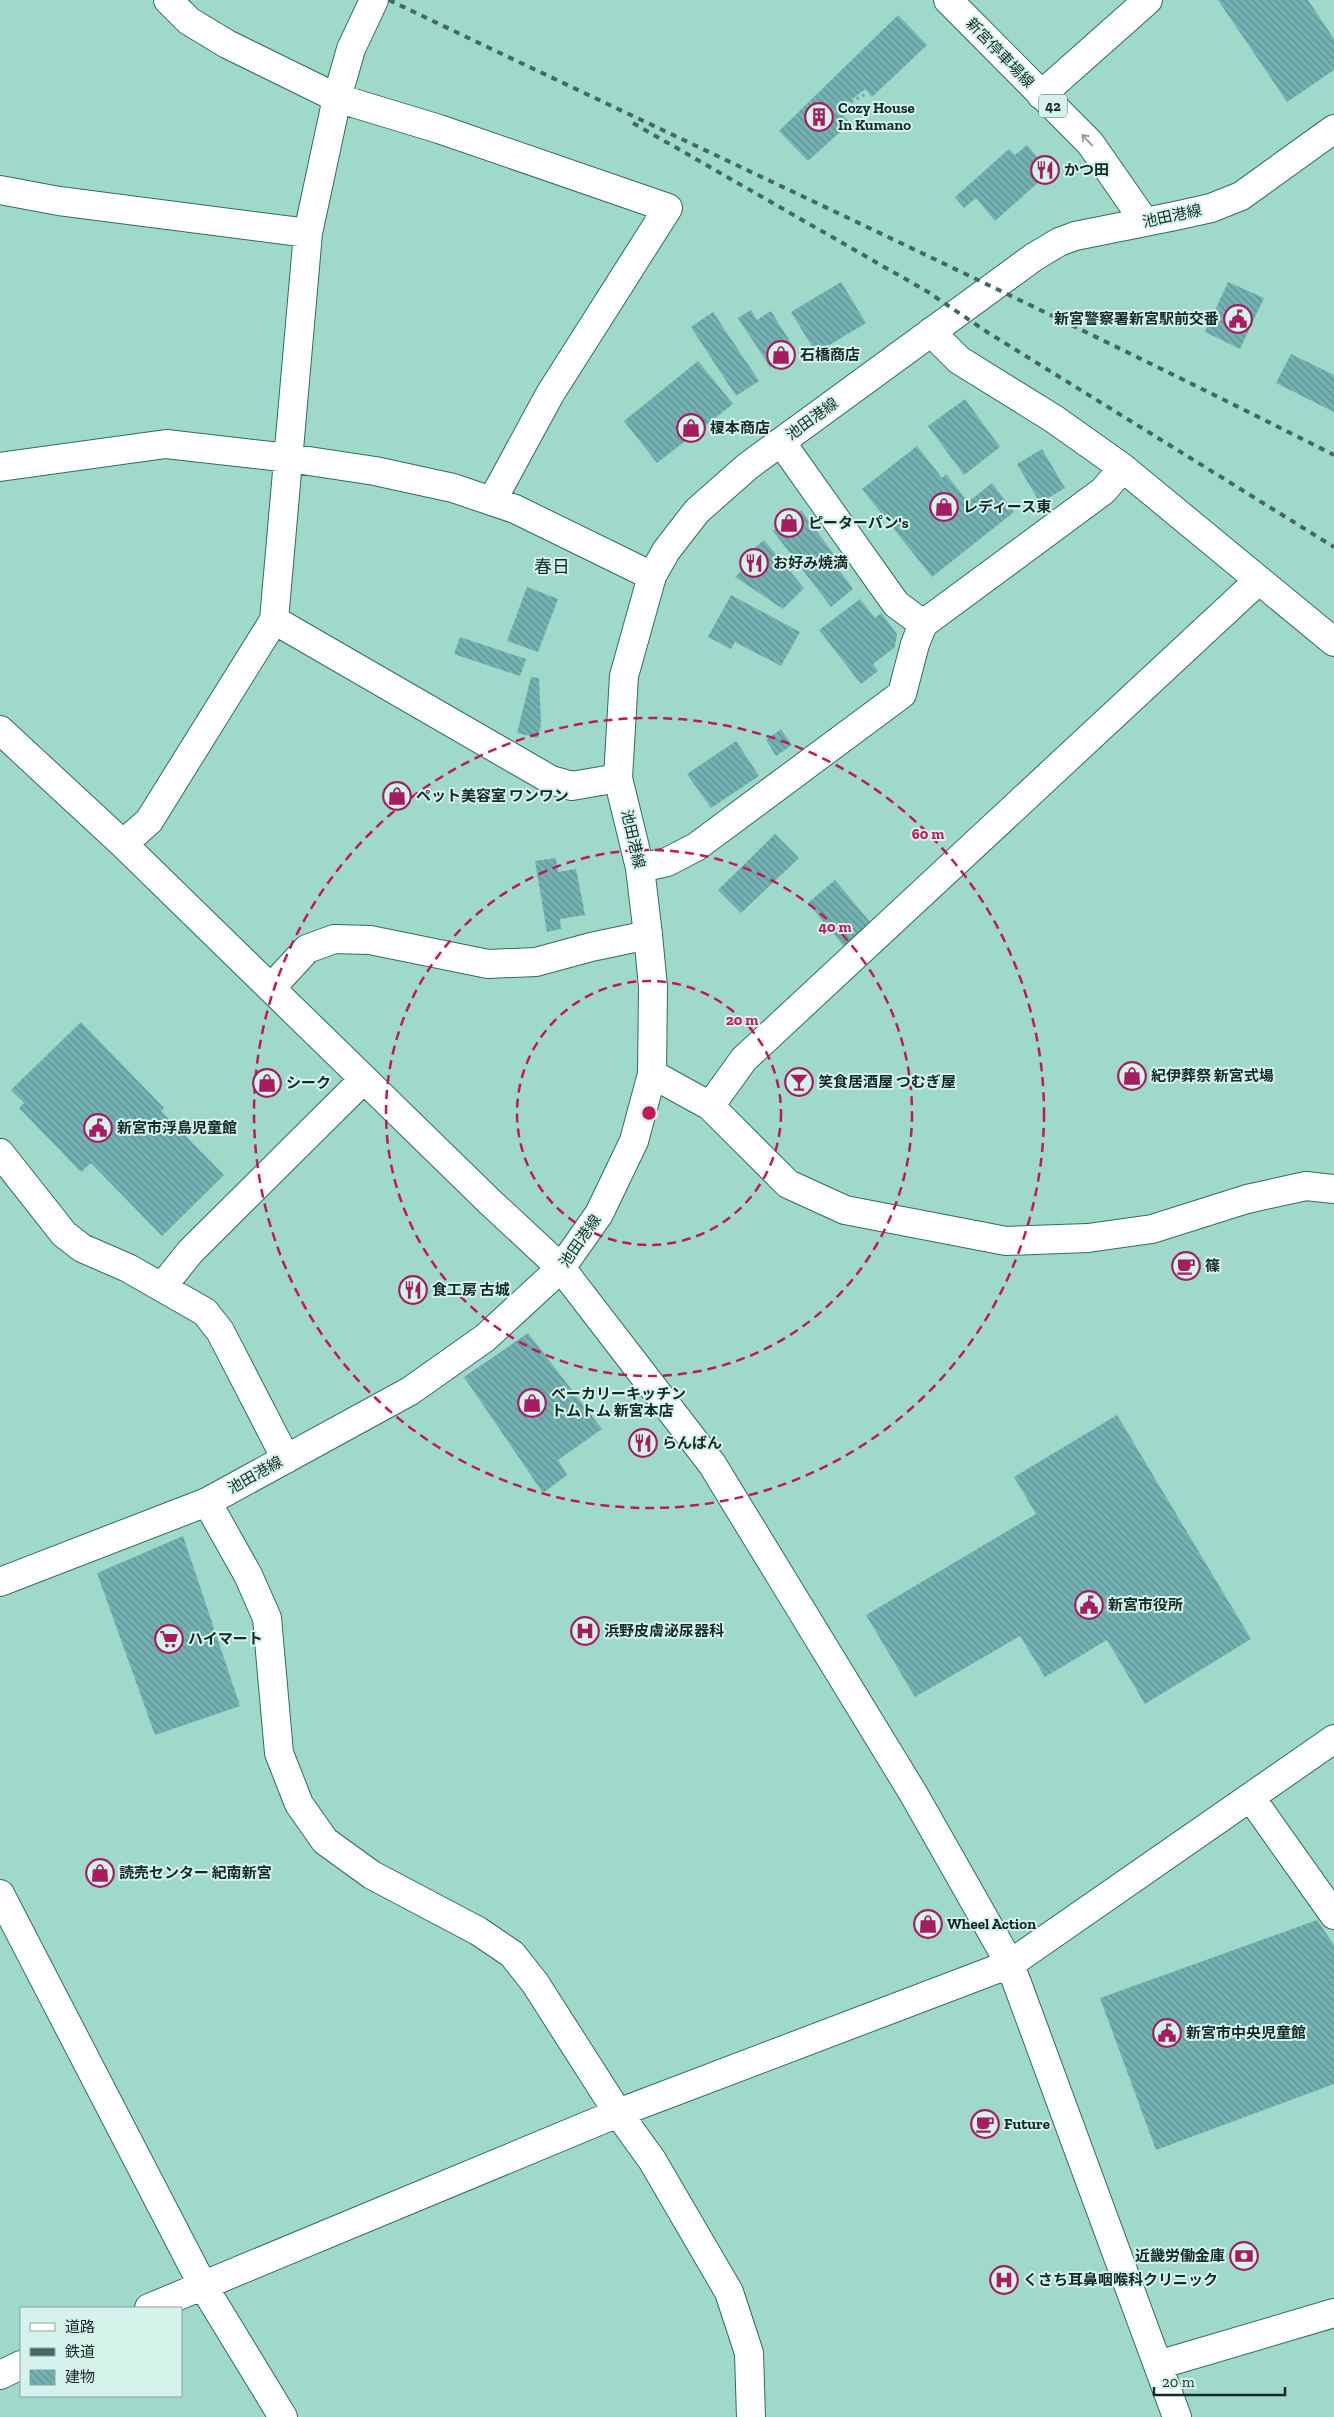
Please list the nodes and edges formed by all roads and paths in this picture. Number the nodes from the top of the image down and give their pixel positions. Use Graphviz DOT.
graph roads {
  1 [pos="168,0"];
  2 [pos="374,0"];
  3 [pos="948,0"];
  4 [pos="1148,0"];
  5 [pos="868,93"];
  6 [pos="1041,95"];
  7 [pos="337,98"];
  8 [pos="845,106"];
  9 [pos="1334,129"];
  10 [pos="0,190"];
  11 [pos="1145,222"];
  12 [pos="308,233"];
  13 [pos="931,332"];
  14 [pos="781,442"];
  15 [pos="289,458"];
  16 [pos="0,467"];
  17 [pos="1123,468"];
  18 [pos="492,501"];
  19 [pos="652,576"];
  20 [pos="1259,580"];
  21 [pos="274,620"];
  22 [pos="923,624"];
  23 [pos="1334,642"];
  24 [pos="5,743"];
  25 [pos="618,778"];
  26 [pos="124,844"];
  27 [pos="640,868"];
  28 [pos="648,935"];
  29 [pos="271,988"];
  30 [pos="652,1074"];
  31 [pos="364,1079"];
  32 [pos="710,1106"];
  33 [pos="0,1153"];
  34 [pos="1334,1189"];
  35 [pos="562,1268"];
  36 [pos="162,1287"];
  37 [pos="286,1458"];
  38 [pos="207,1502"];
  39 [pos="0,1582"];
  40 [pos="1334,1739"];
  41 [pos="1251,1798"];
  42 [pos="0,1894"];
  43 [pos="1334,1915"];
  44 [pos="1010,1964"];
  45 [pos="618,2113"];
  46 [pos="202,2284"];
  47 [pos="151,2307"];
  48 [pos="1334,2313"];
  49 [pos="1158,2365"];
  50 [pos="20,2366"];
  51 [pos="0,2375"];
  52 [pos="282,2417"];
  53 [pos="751,2417"];
  54 [pos="1177,2417"];
  1 -- 7 [label="street"];
  2 -- 7 [label="street"];
  3 -- 6 [label="street, 新宮停車場線 / 42"];
  4 -- 6 [label="street"];
  5 -- 8 [label="path"];
  11 -- 6 [label="street, 新宮停車場線 / 42, one-way"];
  7 -- 12 [label="street"];
  7 -- 18 [label="street"];
  9 -- 11 [label="street, 池田港線"];
  10 -- 12 [label="street"];
  11 -- 13 [label="street, 池田港線"];
  12 -- 15 [label="street"];
  13 -- 14 [label="street, 池田港線"];
  13 -- 17 [label="street"];
  14 -- 19 [label="street, 池田港線"];
  14 -- 22 [label="street"];
  15 -- 16 [label="street"];
  15 -- 18 [label="street"];
  15 -- 21 [label="street"];
  17 -- 20 [label="street"];
  17 -- 22 [label="street"];
  18 -- 19 [label="street"];
  19 -- 25 [label="street, 池田港線"];
  20 -- 23 [label="street"];
  20 -- 32 [label="street"];
  21 -- 25 [label="street"];
  21 -- 26 [label="street"];
  22 -- 27 [label="street"];
  24 -- 26 [label="street"];
  25 -- 27 [label="street, 池田港線"];
  26 -- 29 [label="street"];
  27 -- 28 [label="street, 池田港線"];
  28 -- 29 [label="street"];
  28 -- 30 [label="street, 池田港線"];
  29 -- 31 [label="street"];
  30 -- 32 [label="street"];
  30 -- 35 [label="street, 池田港線"];
  31 -- 35 [label="street"];
  31 -- 36 [label="street"];
  32 -- 34 [label="street"];
  33 -- 36 [label="street"];
  35 -- 37 [label="street, 池田港線"];
  35 -- 44 [label="street"];
  36 -- 37 [label="street"];
  37 -- 38 [label="street, 池田港線"];
  38 -- 39 [label="street, 池田港線"];
  38 -- 45 [label="street"];
  40 -- 41 [label="street"];
  41 -- 43 [label="street"];
  41 -- 44 [label="street"];
  42 -- 46 [label="street"];
  44 -- 45 [label="street"];
  44 -- 49 [label="street"];
  45 -- 46 [label="street"];
  45 -- 53 [label="street"];
  46 -- 47 [label="street"];
  46 -- 52 [label="street"];
  48 -- 49 [label="street"];
  49 -- 54 [label="street"];
  50 -- 51 [label="street"];
}
